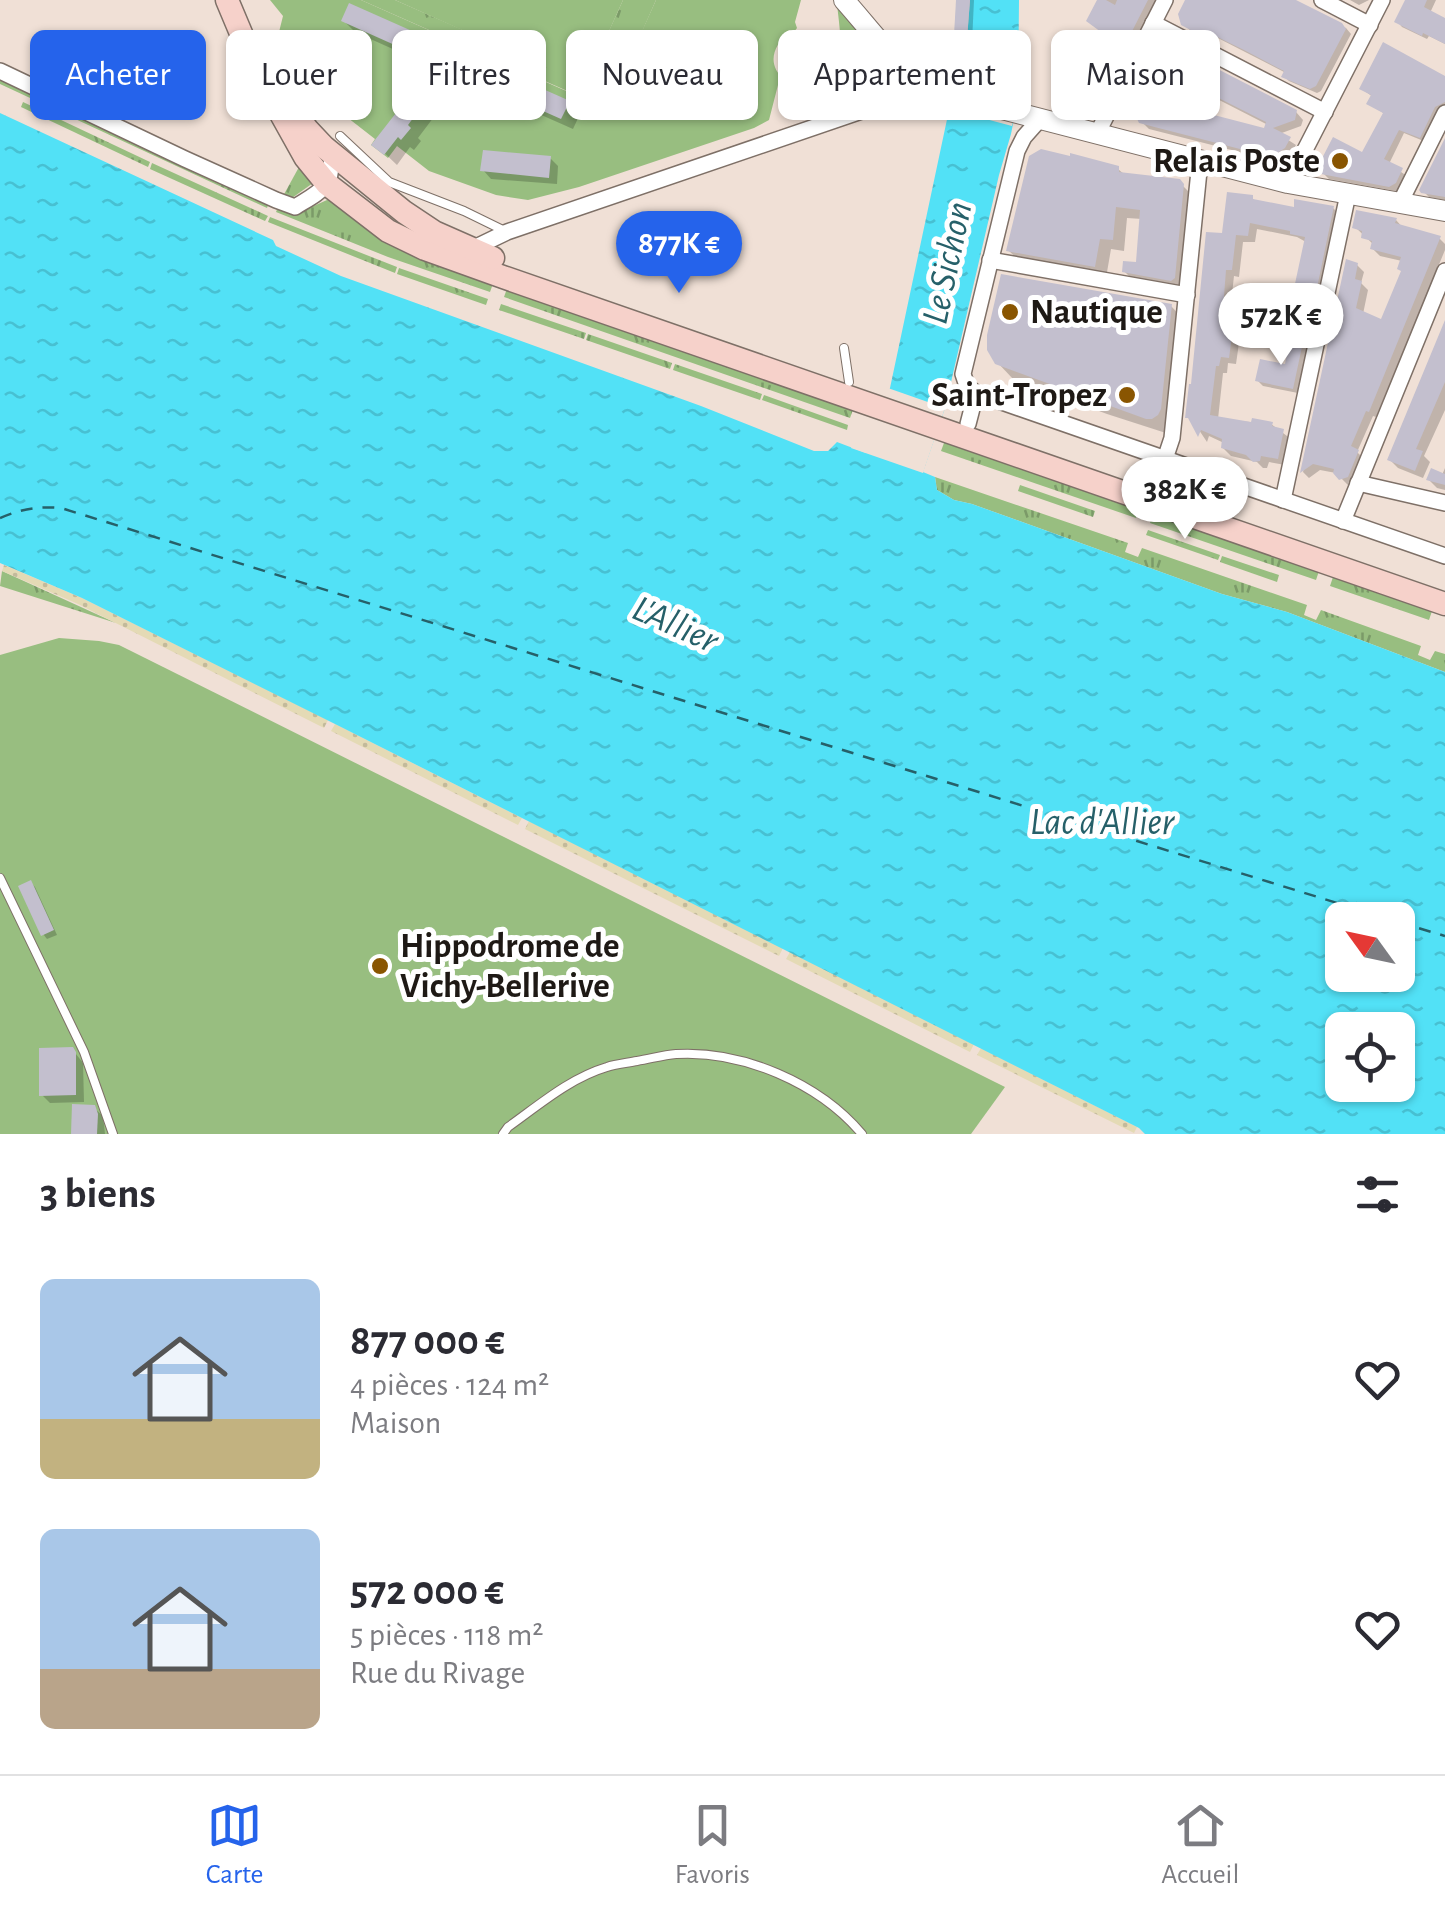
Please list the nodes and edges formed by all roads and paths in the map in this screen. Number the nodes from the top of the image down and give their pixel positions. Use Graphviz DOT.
graph roads {
  1 [pos="227,0"];
  2 [pos="242,0"];
  3 [pos="844,0"];
  4 [pos="1165,0"];
  5 [pos="1322,0"];
  6 [pos="1382,0"];
  7 [pos="1153,23"];
  8 [pos="1370,25"];
  9 [pos="871,30"];
  10 [pos="0,71"];
  11 [pos="1325,112"];
  12 [pos="1445,113"];
  13 [pos="1031,116"];
  14 [pos="1040,118"];
  15 [pos="848,120"];
  16 [pos="1098,134"];
  17 [pos="336,144"];
  18 [pos="1200,160"];
  19 [pos="1288,183"];
  20 [pos="327,184"];
  21 [pos="1348,194"];
  22 [pos="1400,203"];
  23 [pos="1445,212"];
  24 [pos="506,232"];
  25 [pos="475,250"];
  26 [pos="990,260"];
  27 [pos="1445,271"];
  28 [pos="1187,295"];
  29 [pos="844,348"];
  30 [pos="859,391"];
  31 [pos="976,393"];
  32 [pos="952,423"];
  33 [pos="1165,459"];
  34 [pos="1358,483"];
  35 [pos="1283,500"];
  36 [pos="1445,503"];
  37 [pos="1343,521"];
  38 [pos="1445,556"];
  39 [pos="1445,590"];
  40 [pos="1445,604"];
  41 [pos="0,878"];
  42 [pos="113,1134"];
  43 [pos="503,1134"];
  44 [pos="862,1134"];
  1 -- 20 [label="main road"];
  2 -- 17 [label="main road"];
  3 -- 9 [label="street"];
  4 -- 7 [label="street"];
  5 -- 8 [label="street"];
  6 -- 8 [label="street"];
  7 -- 11 [label="street"];
  7 -- 16 [label="street"];
  8 -- 11 [label="street"];
  10 -- 20 [label="street"];
  11 -- 19 [label="street"];
  12 -- 22 [label="street"];
  13 -- 14 [label="street"];
  14 -- 16 [label="street"];
  14 -- 26 [label="street"];
  15 -- 24 [label="street"];
  16 -- 18 [label="street"];
  17 -- 20 [label="street"];
  17 -- 24 [label="lane"];
  17 -- 25 [label="main road"];
  18 -- 19 [label="street"];
  18 -- 28 [label="street"];
  19 -- 21 [label="street"];
  20 -- 30 [label="main road"];
  21 -- 22 [label="street"];
  21 -- 35 [label="street"];
  22 -- 23 [label="street"];
  24 -- 25 [label="street"];
  25 -- 30 [label="main road"];
  26 -- 28 [label="street"];
  26 -- 31 [label="street"];
  27 -- 34 [label="street"];
  28 -- 33 [label="street"];
  29 -- 30 [label="lane"];
  30 -- 32 [label="main road"];
  31 -- 32 [label="street"];
  31 -- 33 [label="street"];
  32 -- 39 [label="main road"];
  32 -- 40 [label="main road"];
  33 -- 35 [label="street"];
  34 -- 36 [label="street"];
  34 -- 37 [label="street"];
  35 -- 37 [label="street"];
  37 -- 38 [label="street"];
  41 -- 42 [label="lane"];
  43 -- 44 [label="lane"];
}
